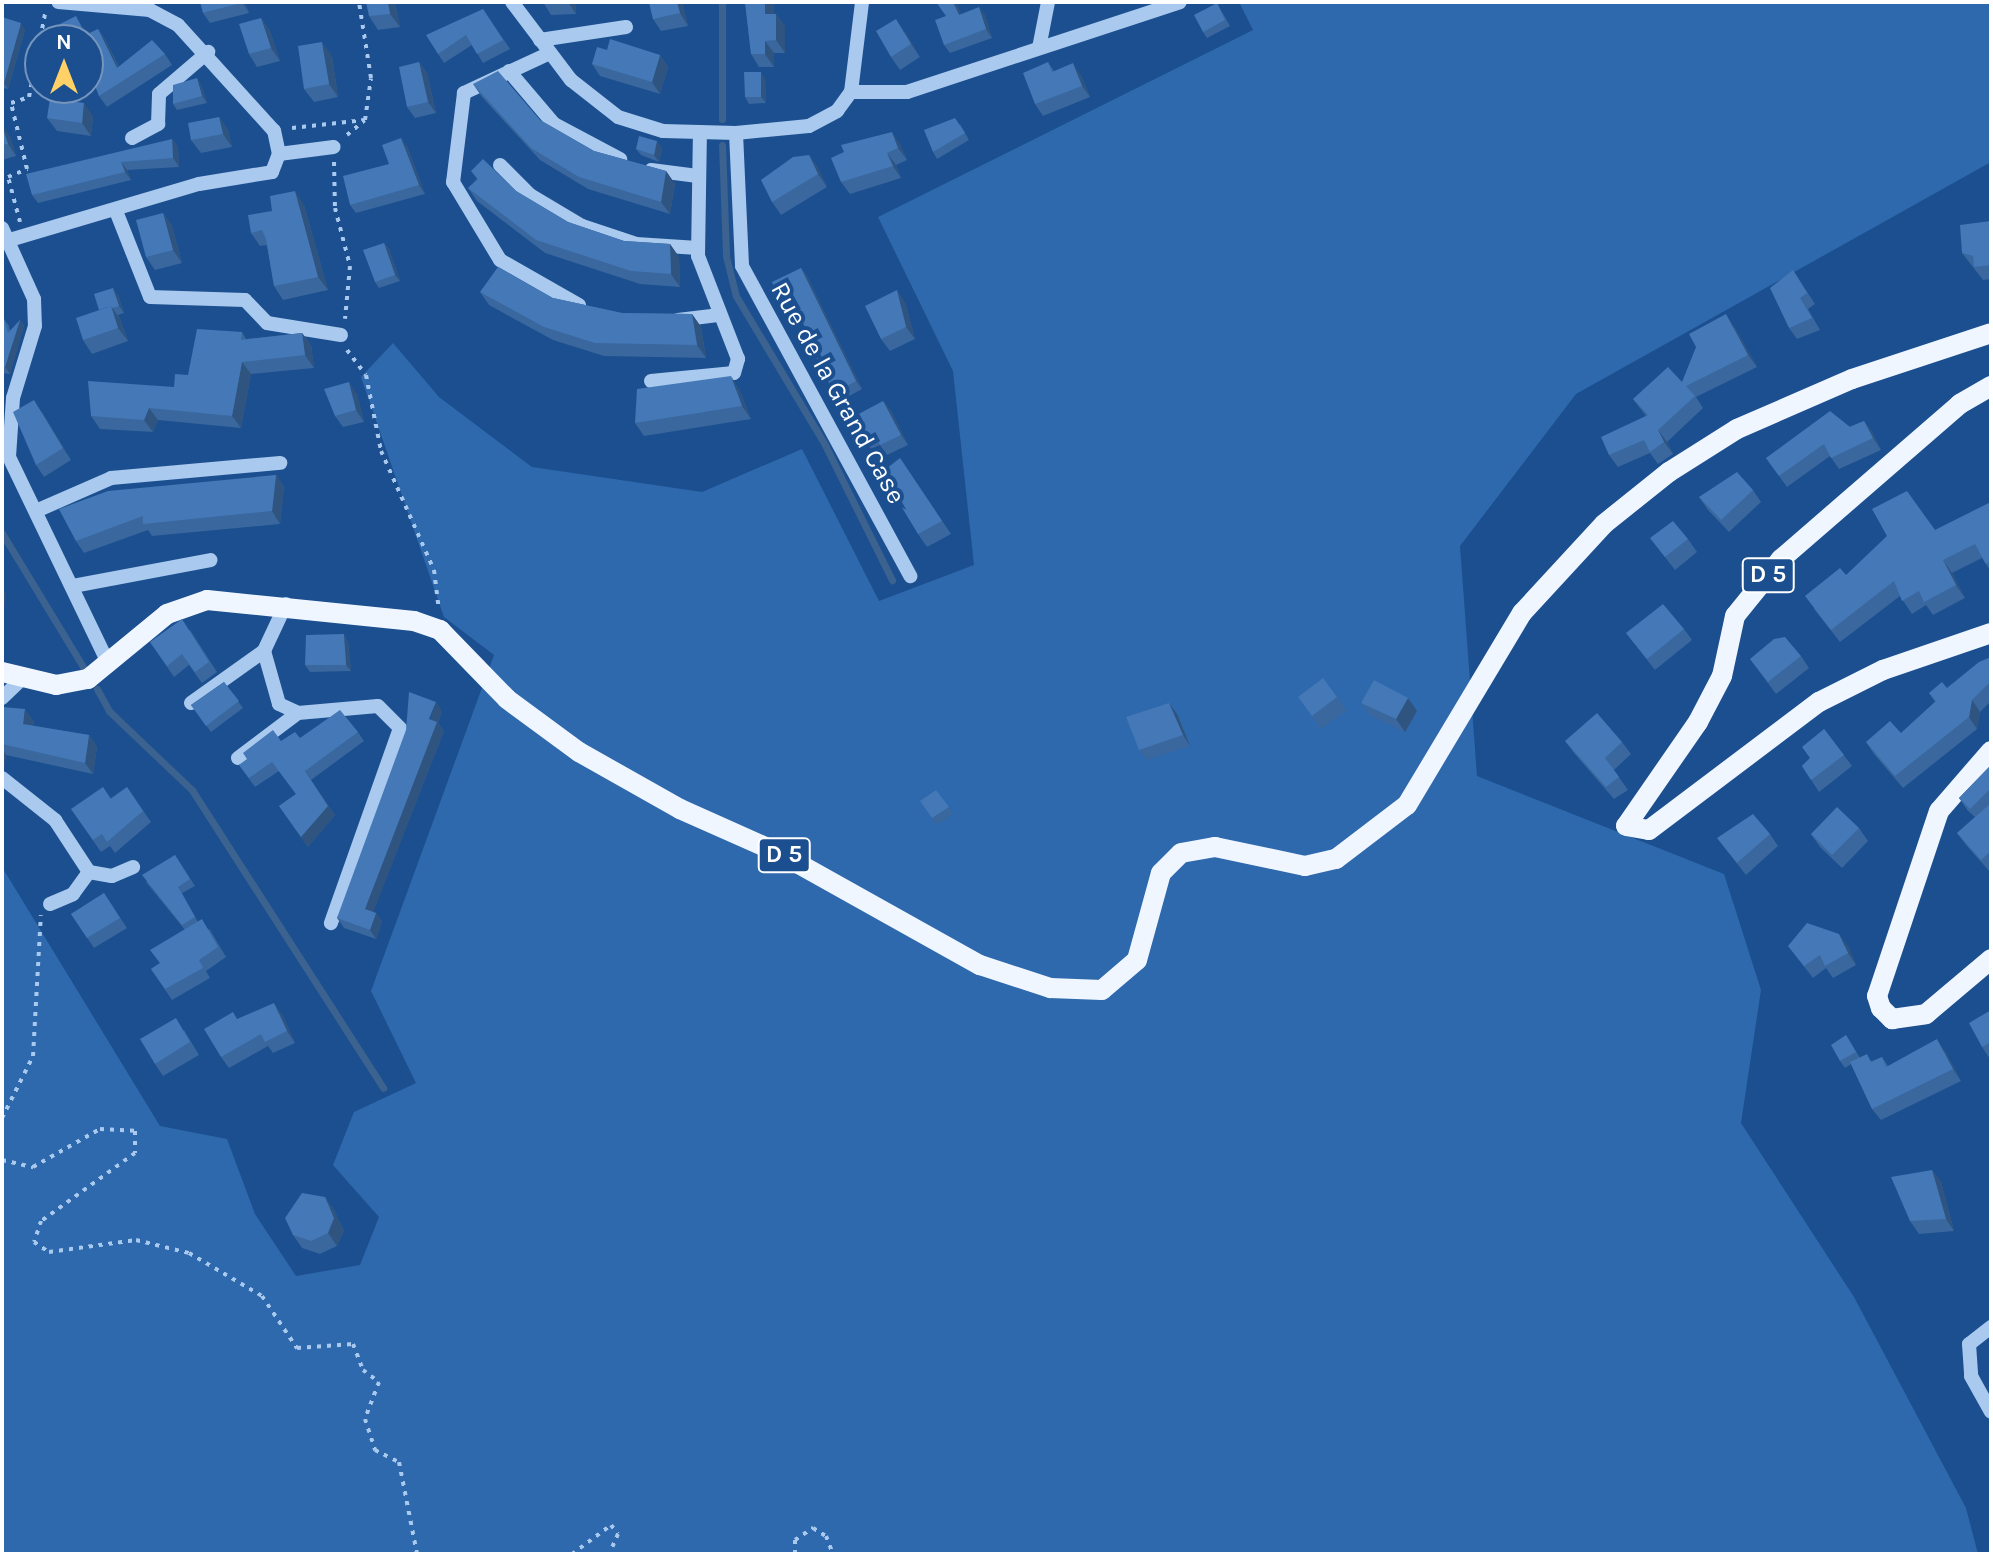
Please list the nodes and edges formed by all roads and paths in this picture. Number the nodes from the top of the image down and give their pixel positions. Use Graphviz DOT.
graph roads {
  1 [pos="47,2"];
  2 [pos="58,2"];
  3 [pos="359,2"];
  4 [pos="512,2"];
  5 [pos="862,2"];
  6 [pos="1048,2"];
  7 [pos="1180,2"];
  8 [pos="626,27"];
  9 [pos="540,40"];
  10 [pos="1039,48"];
  11 [pos="208,52"];
  12 [pos="550,53"];
  13 [pos="509,71"];
  14 [pos="851,92"];
  15 [pos="365,120"];
  16 [pos="274,131"];
  17 [pos="700,132"];
  18 [pos="736,133"];
  19 [pos="132,138"];
  20 [pos="334,147"];
  21 [pos="279,154"];
  22 [pos="500,165"];
  23 [pos="698,176"];
  24 [pos="116,211"];
  25 [pos="13,234"];
  26 [pos="698,248"];
  27 [pos="595,309"];
  28 [pos="716,315"];
  29 [pos="660,320"];
  30 [pos="1991,333"];
  31 [pos="341,335"];
  32 [pos="651,381"];
  33 [pos="1991,386"];
  34 [pos="280,463"];
  35 [pos="36,511"];
  36 [pos="211,560"];
  37 [pos="910,576"];
  38 [pos="73,586"];
  39 [pos="286,604"];
  40 [pos="440,630"];
  41 [pos="1991,633"];
  42 [pos="264,651"];
  43 [pos="109,665"];
  44 [pos="2,672"];
  45 [pos="23,678"];
  46 [pos="2,698"];
  47 [pos="191,703"];
  48 [pos="298,713"];
  49 [pos="1991,751"];
  50 [pos="238,758"];
  51 [pos="2,778"];
  52 [pos="133,867"];
  53 [pos="89,872"];
  54 [pos="50,904"];
  55 [pos="331,923"];
  56 [pos="1991,959"];
  57 [pos="2,1118"];
  58 [pos="2,1160"];
  59 [pos="1991,1327"];
  60 [pos="1991,1412"];
  61 [pos="417,1554"];
  62 [pos="572,1554"];
  63 [pos="609,1554"];
  64 [pos="795,1554"];
  65 [pos="833,1554"];
  1 -- 25 [label="path"];
  2 -- 11 [label="street"];
  3 -- 15 [label="path"];
  4 -- 9 [label="street"];
  5 -- 14 [label="street"];
  6 -- 10 [label="street"];
  7 -- 10 [label="street"];
  8 -- 9 [label="street"];
  9 -- 12 [label="street"];
  10 -- 14 [label="street"];
  11 -- 16 [label="street"];
  11 -- 19 [label="street"];
  12 -- 13 [label="street"];
  12 -- 17 [label="street"];
  13 -- 23 [label="street"];
  13 -- 27 [label="street"];
  14 -- 18 [label="street"];
  15 -- 16 [label="path"];
  15 -- 20 [label="path"];
  16 -- 21 [label="street"];
  17 -- 18 [label="street"];
  17 -- 23 [label="street"];
  18 -- 37 [label="street, Rue de la Grand Case"];
  20 -- 21 [label="street"];
  20 -- 31 [label="path"];
  21 -- 24 [label="street"];
  22 -- 26 [label="street"];
  23 -- 26 [label="street"];
  24 -- 25 [label="street"];
  24 -- 31 [label="street"];
  25 -- 35 [label="street"];
  26 -- 28 [label="street"];
  28 -- 29 [label="street"];
  28 -- 32 [label="street"];
  30 -- 40 [label="main road, D 5"];
  31 -- 40 [label="path"];
  33 -- 41 [label="main road, D 5"];
  34 -- 35 [label="street"];
  35 -- 38 [label="street"];
  36 -- 38 [label="street"];
  38 -- 43 [label="street"];
  39 -- 40 [label="main road"];
  39 -- 42 [label="street"];
  39 -- 43 [label="main road"];
  42 -- 47 [label="street"];
  42 -- 48 [label="street"];
  43 -- 45 [label="main road"];
  44 -- 45 [label="main road"];
  45 -- 46 [label="street"];
  48 -- 50 [label="street"];
  48 -- 55 [label="street"];
  49 -- 56 [label="main road"];
  51 -- 53 [label="street"];
  52 -- 53 [label="street"];
  53 -- 54 [label="street"];
  54 -- 57 [label="path"];
  58 -- 61 [label="path"];
  59 -- 60 [label="street"];
  62 -- 63 [label="path"];
  64 -- 65 [label="path"];
}
